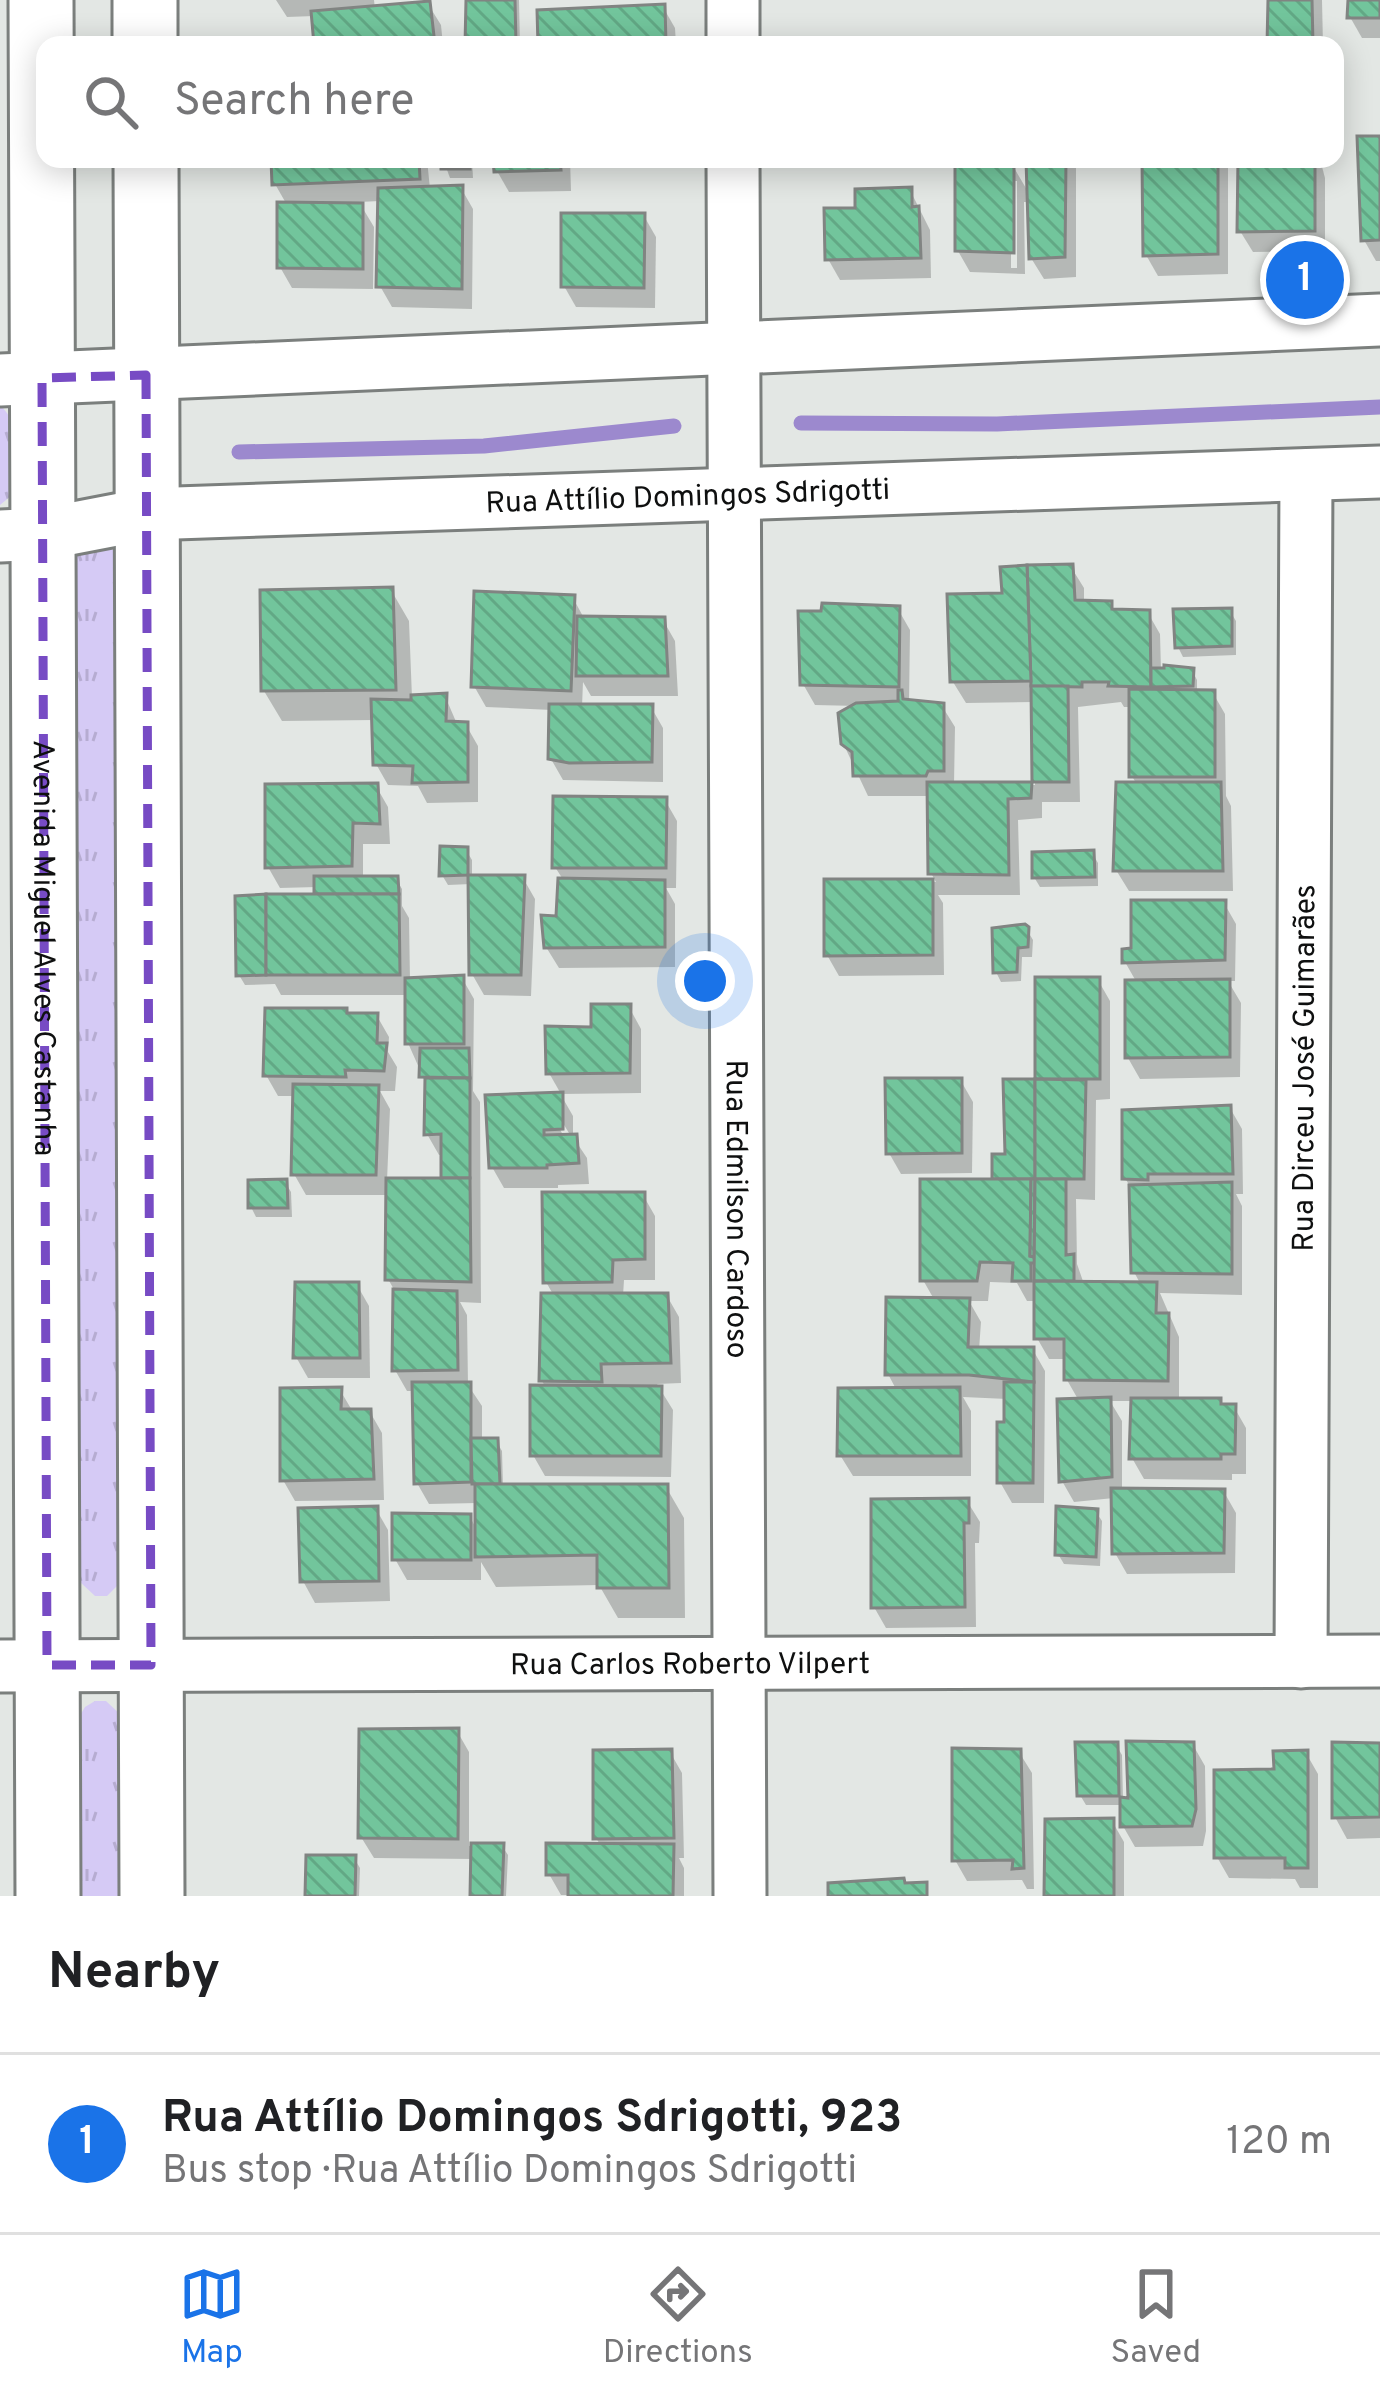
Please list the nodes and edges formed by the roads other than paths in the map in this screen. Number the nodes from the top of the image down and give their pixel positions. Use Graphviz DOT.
graph roads {
  1 [pos="41,0"];
  2 [pos="145,0"];
  3 [pos="733,0"];
  4 [pos="39,36"];
  5 [pos="146,36"];
  6 [pos="733,36"];
  7 [pos="36,95"];
  8 [pos="146,168"];
  9 [pos="733,168"];
  10 [pos="1380,320"];
  11 [pos="734,349"];
  12 [pos="146,375"];
  13 [pos="21,379"];
  14 [pos="1380,472"];
  15 [pos="1306,475"];
  16 [pos="734,494"];
  17 [pos="147,514"];
  18 [pos="22,535"];
  19 [pos="1380,1661"];
  20 [pos="1301,1662"];
  21 [pos="739,1664"];
  22 [pos="151,1665"];
  23 [pos="24,1666"];
  24 [pos="48,1896"];
  25 [pos="152,1896"];
  26 [pos="740,1896"];
  1 -- 4 [label="street, Avenida Miguel Alves Castanha"];
  2 -- 5 [label="street"];
  3 -- 6 [label="street"];
  7 -- 13 [label="street, Avenida Miguel Alves Castanha"];
  8 -- 12 [label="street"];
  9 -- 11 [label="street, Rua Edmilson Cardoso"];
  10 -- 11 [label="street"];
  11 -- 12 [label="street"];
  11 -- 16 [label="street, Rua Edmilson Cardoso"];
  12 -- 13 [label="street"];
  12 -- 17 [label="street"];
  13 -- 18 [label="street, Avenida Miguel Alves Castanha"];
  14 -- 15 [label="street, Rua Attílio Domingos Sdrigotti"];
  15 -- 16 [label="street, Rua Attílio Domingos Sdrigotti"];
  15 -- 20 [label="street, Rua Dirceu José Guimarães"];
  16 -- 17 [label="street, Rua Attílio Domingos Sdrigotti"];
  16 -- 21 [label="street, Rua Edmilson Cardoso"];
  17 -- 18 [label="street, Rua Attílio Domingos Sdrigotti"];
  17 -- 22 [label="street"];
  18 -- 23 [label="street, Avenida Miguel Alves Castanha"];
  19 -- 20 [label="street, Rua Carlos Roberto Vilpert"];
  20 -- 21 [label="street, Rua Carlos Roberto Vilpert"];
  21 -- 22 [label="street, Rua Carlos Roberto Vilpert"];
  21 -- 26 [label="street, Rua Edmilson Cardoso"];
  22 -- 23 [label="street, Rua Carlos Roberto Vilpert"];
  22 -- 25 [label="street"];
  23 -- 24 [label="street, Avenida Miguel Alves Castanha"];
}
